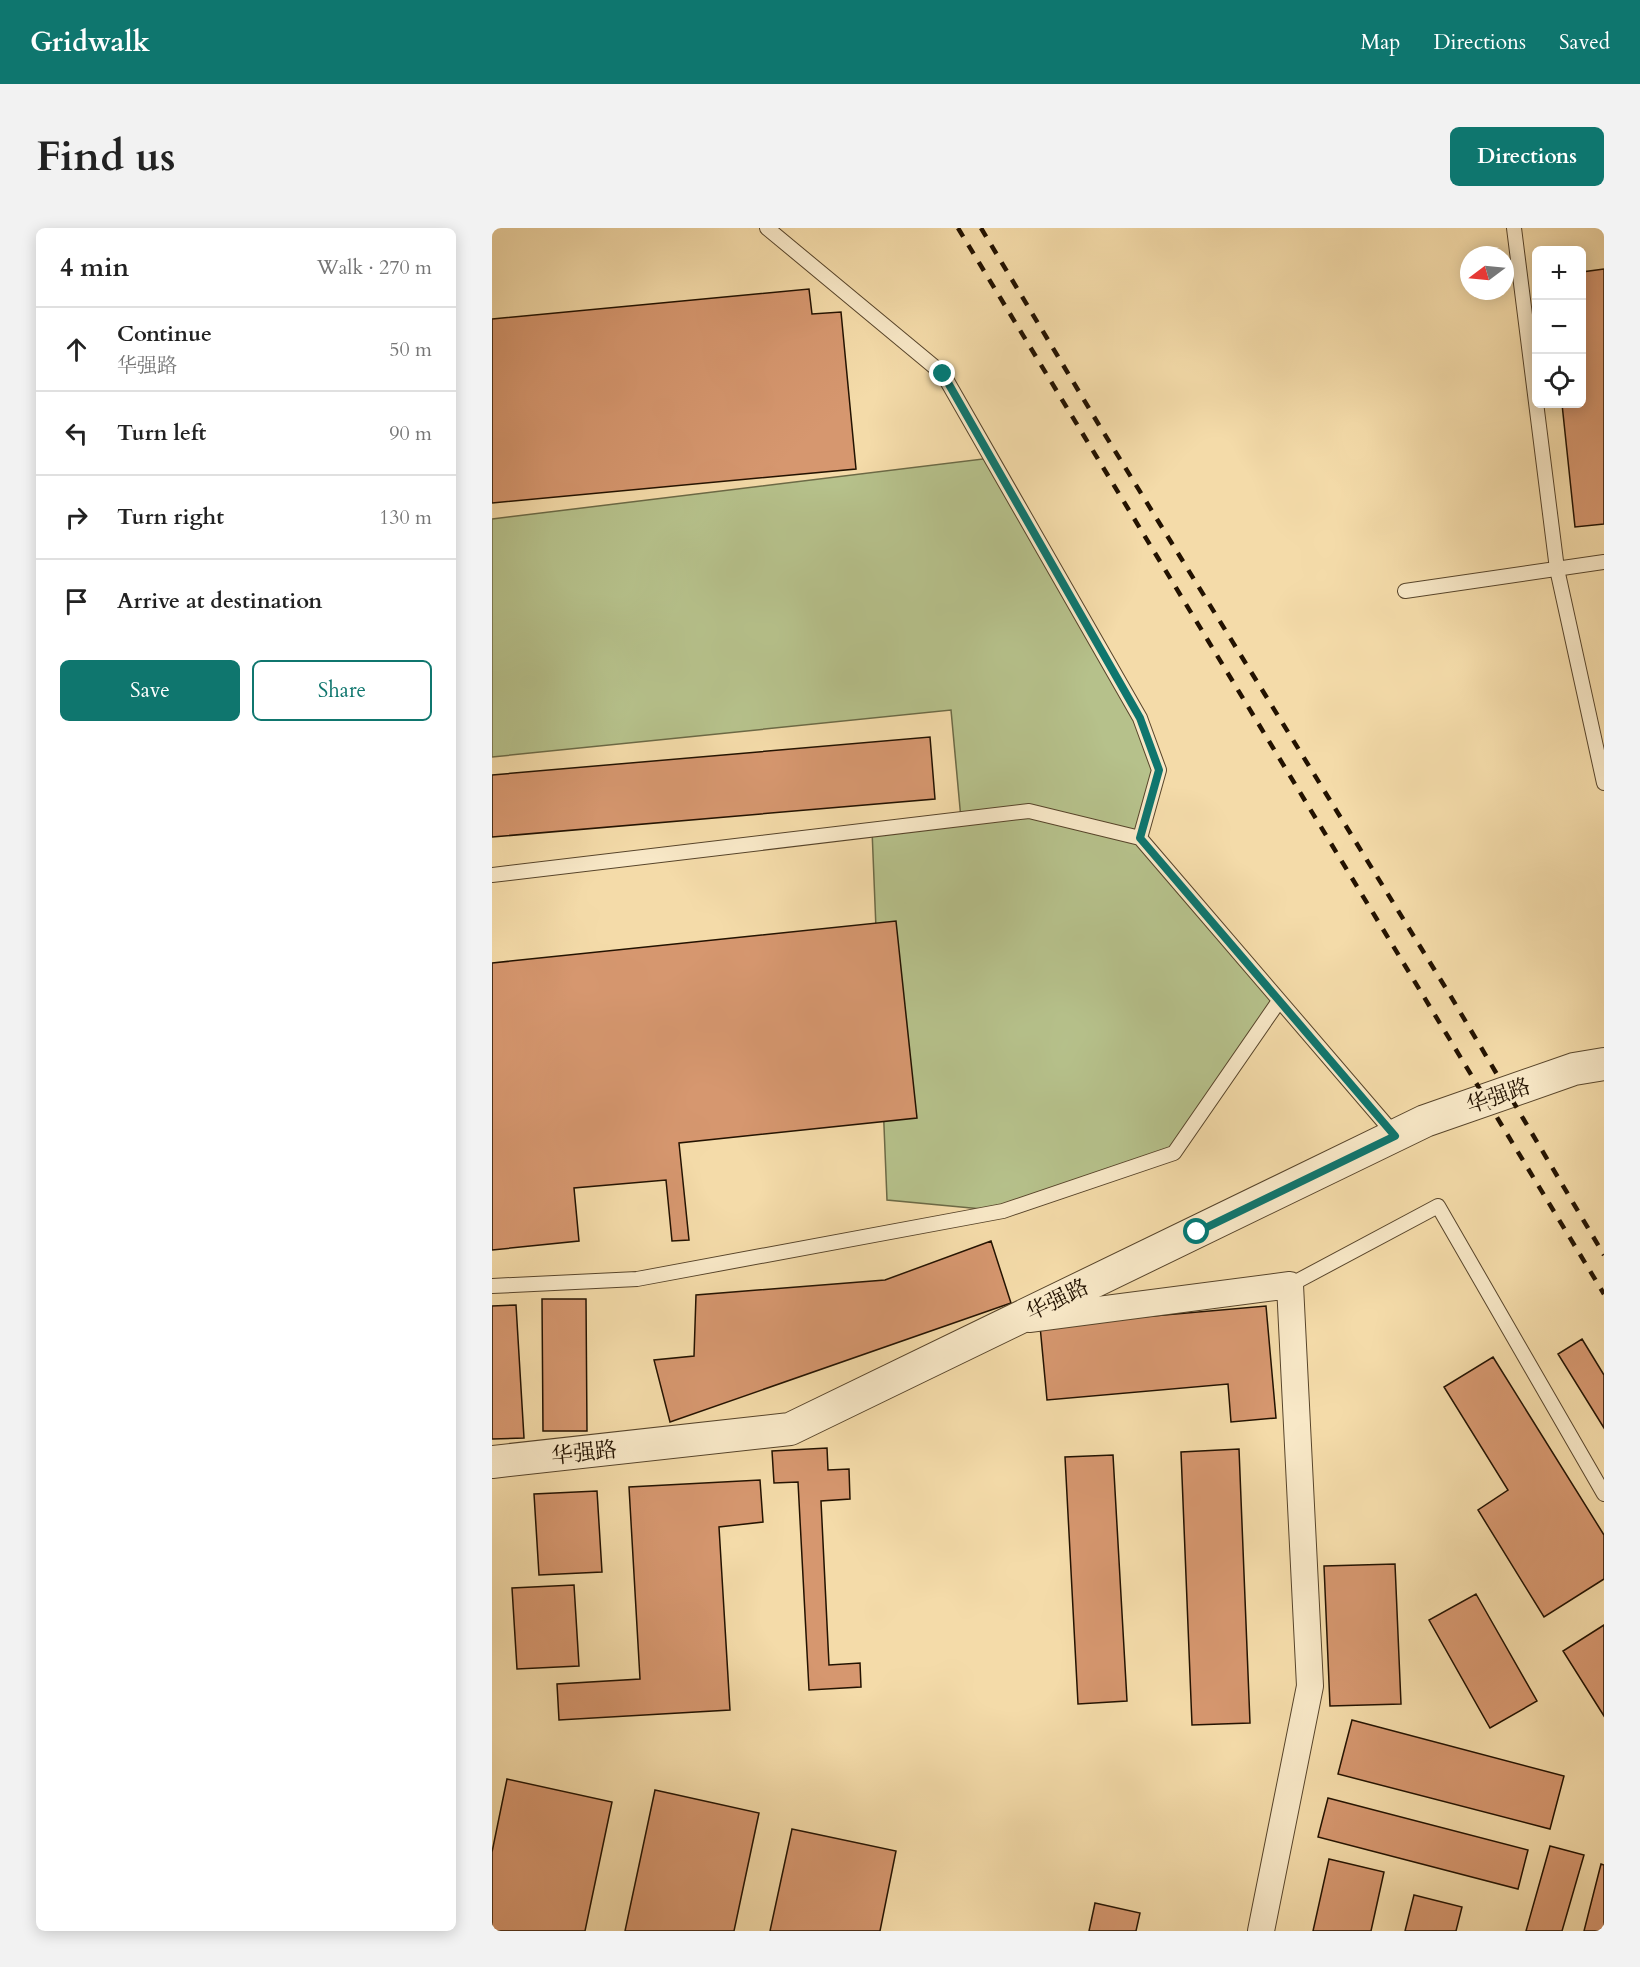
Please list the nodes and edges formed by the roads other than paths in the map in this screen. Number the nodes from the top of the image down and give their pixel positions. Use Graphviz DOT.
graph roads {
  1 [pos="767,228"];
  2 [pos="1514,228"];
  3 [pos="1604,562"];
  4 [pos="1557,569"];
  5 [pos="1405,591"];
  6 [pos="1604,783"];
  7 [pos="1140,838"];
  8 [pos="492,875"];
  9 [pos="1280,1001"];
  10 [pos="1604,1064"];
  11 [pos="1395,1136"];
  12 [pos="1290,1285"];
  13 [pos="492,1286"];
  14 [pos="1013,1321"];
  15 [pos="492,1462"];
  16 [pos="1604,1494"];
  17 [pos="1261,1931"];
  1 -- 7 [label="lane"];
  2 -- 4 [label="lane"];
  3 -- 4 [label="lane"];
  4 -- 5 [label="lane"];
  4 -- 6 [label="lane"];
  7 -- 8 [label="lane"];
  7 -- 9 [label="lane"];
  9 -- 11 [label="lane"];
  9 -- 13 [label="lane"];
  10 -- 11 [label="street, 华强路"];
  11 -- 14 [label="street, 华强路"];
  12 -- 14 [label="street"];
  12 -- 16 [label="lane"];
  12 -- 17 [label="street"];
  14 -- 15 [label="street, 华强路"];
}
